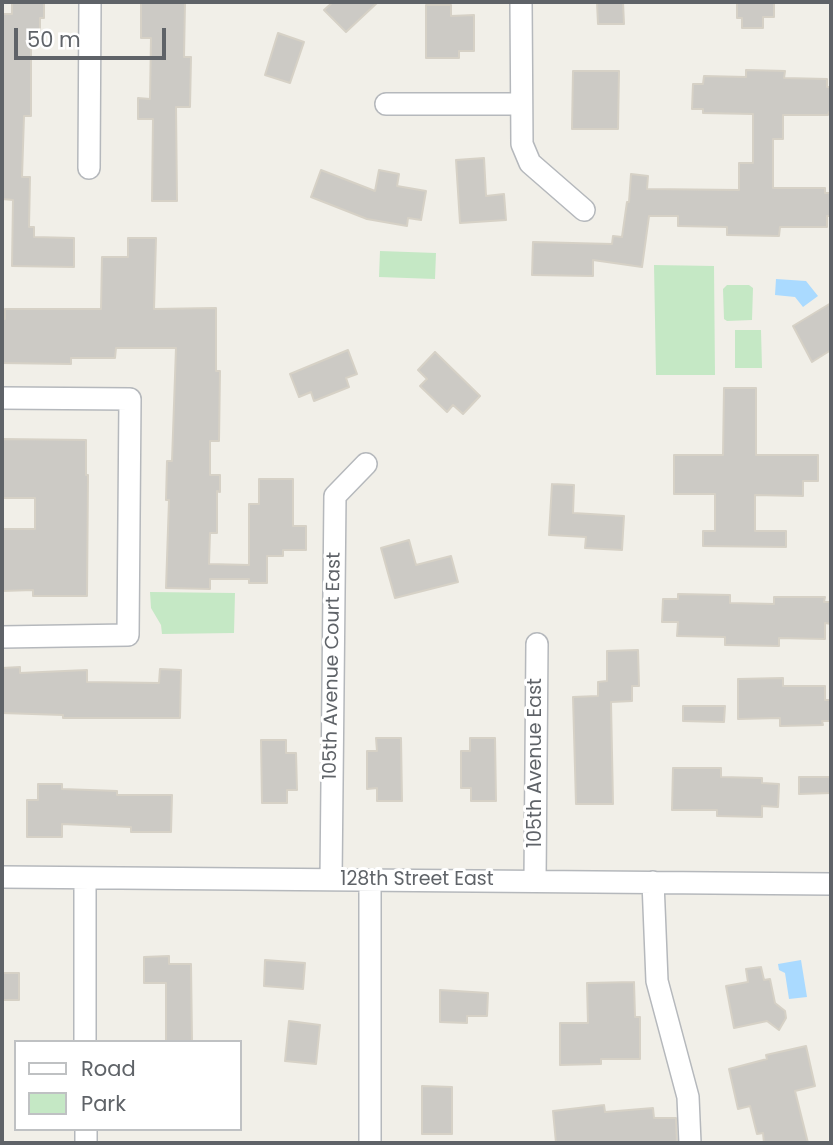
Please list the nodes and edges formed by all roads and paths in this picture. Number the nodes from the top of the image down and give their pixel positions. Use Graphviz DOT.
graph roads {
  1 [pos="90,2"];
  2 [pos="521,2"];
  3 [pos="386,104"];
  4 [pos="520,104"];
  5 [pos="89,168"];
  6 [pos="584,210"];
  7 [pos="2,398"];
  8 [pos="366,464"];
  9 [pos="2,636"];
  10 [pos="537,644"];
  11 [pos="2,877"];
  12 [pos="85,878"];
  13 [pos="331,880"];
  14 [pos="370,880"];
  15 [pos="535,881"];
  16 [pos="653,882"];
  17 [pos="831,884"];
  18 [pos="85,1040"];
  19 [pos="370,1143"];
  20 [pos="690,1143"];
  1 -- 5 [label="street"];
  2 -- 4 [label="street"];
  3 -- 4 [label="street"];
  4 -- 6 [label="street"];
  7 -- 9 [label="street"];
  8 -- 13 [label="street, 105th Avenue Court East"];
  10 -- 15 [label="street, 105th Avenue East"];
  11 -- 12 [label="street, 128th Street East"];
  12 -- 13 [label="street, 128th Street East"];
  12 -- 18 [label="street"];
  13 -- 14 [label="street, 128th Street East"];
  14 -- 15 [label="street, 128th Street East"];
  14 -- 19 [label="street"];
  15 -- 16 [label="street, 128th Street East"];
  16 -- 17 [label="street, 128th Street East"];
  16 -- 20 [label="street"];
}
